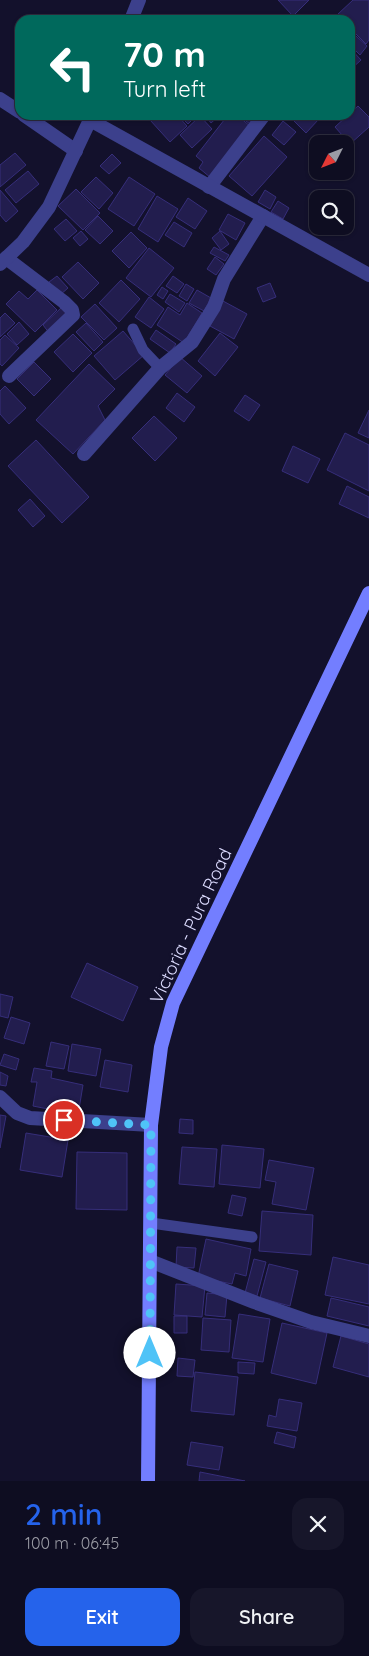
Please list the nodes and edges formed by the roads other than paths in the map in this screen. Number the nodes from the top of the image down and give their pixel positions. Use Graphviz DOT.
graph roads {
  1 [pos="140,0"];
  2 [pos="133,15"];
  3 [pos="0,99"];
  4 [pos="15,109"];
  5 [pos="31,120"];
  6 [pos="90,120"];
  7 [pos="96,120"];
  8 [pos="260,120"];
  9 [pos="76,151"];
  10 [pos="209,187"];
  11 [pos="263,216"];
  12 [pos="3,261"];
  13 [pos="369,275"];
  14 [pos="133,329"];
  15 [pos="160,368"];
  16 [pos="9,376"];
  17 [pos="84,454"];
  18 [pos="369,593"];
  19 [pos="0,1096"];
  20 [pos="151,1125"];
  21 [pos="151,1223"];
  22 [pos="252,1237"];
  23 [pos="150,1261"];
  24 [pos="369,1336"];
  25 [pos="148,1481"];
  1 -- 2 [label="street"];
  3 -- 4 [label="street"];
  5 -- 9 [label="street"];
  6 -- 9 [label="street"];
  7 -- 10 [label="street"];
  8 -- 10 [label="street"];
  9 -- 12 [label="street"];
  10 -- 11 [label="street"];
  11 -- 13 [label="street"];
  11 -- 15 [label="street"];
  12 -- 16 [label="street"];
  14 -- 15 [label="lane"];
  15 -- 17 [label="street"];
  18 -- 20 [label="main road, Victoria - Pura Road"];
  19 -- 20 [label="street"];
  20 -- 21 [label="main road, Victoria - Pura Road"];
  21 -- 22 [label="lane"];
  21 -- 23 [label="main road, Victoria - Pura Road"];
  23 -- 24 [label="street"];
  23 -- 25 [label="main road, Victoria - Pura Road"];
}
